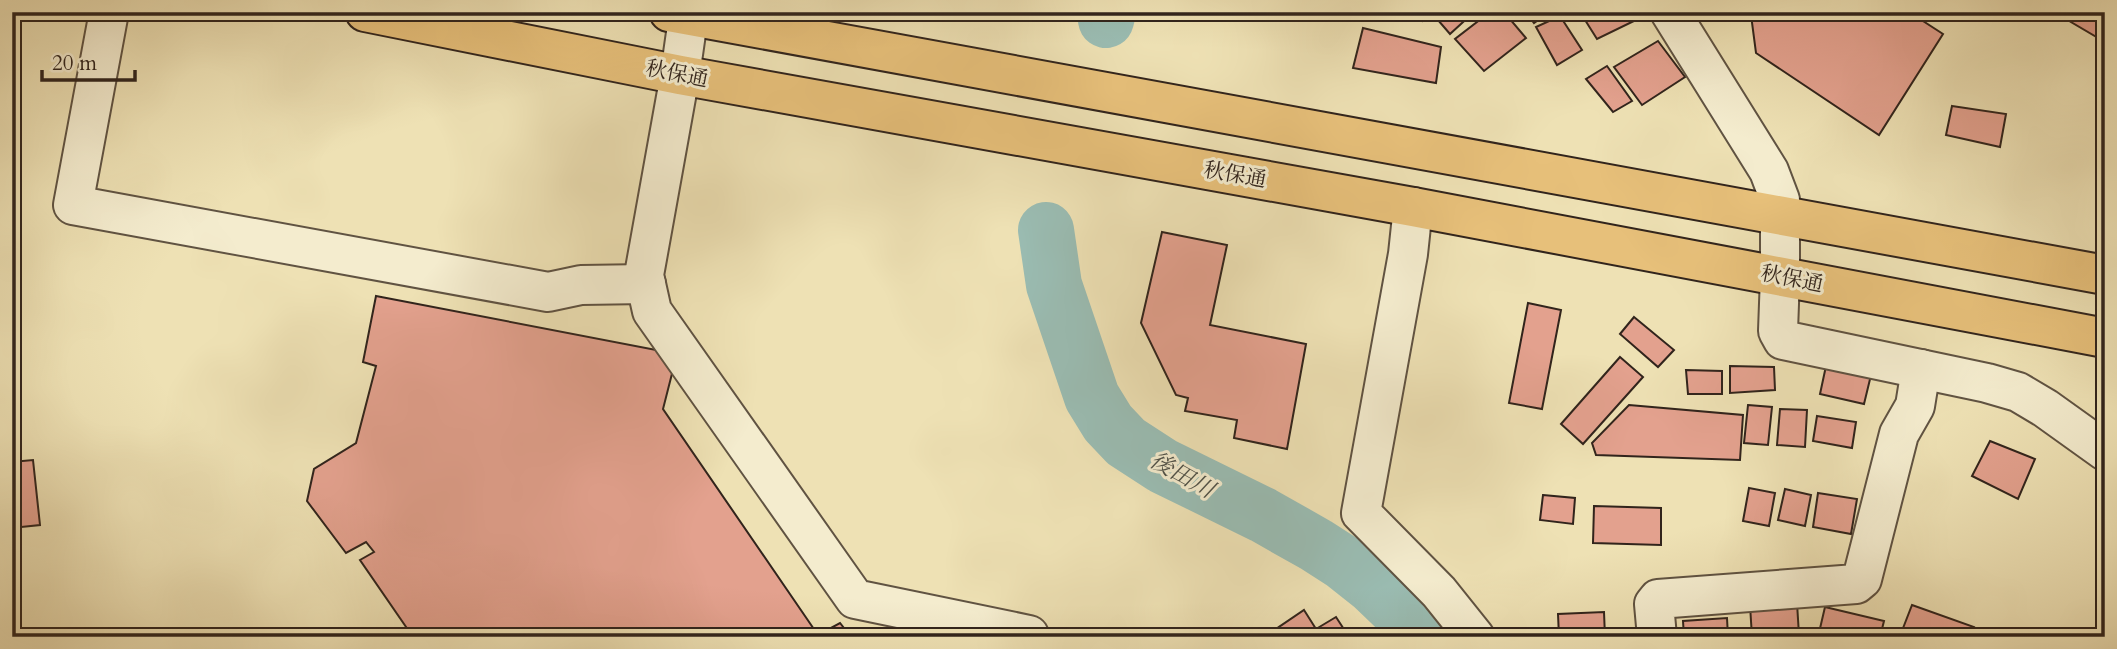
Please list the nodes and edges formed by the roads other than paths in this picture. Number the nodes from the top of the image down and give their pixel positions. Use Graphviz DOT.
graph roads {
  1 [pos="109,12"];
  2 [pos="365,12"];
  3 [pos="1670,12"];
  4 [pos="682,13"];
  5 [pos="680,75"];
  6 [pos="1413,207"];
  7 [pos="1781,215"];
  8 [pos="2105,275"];
  9 [pos="1780,276"];
  10 [pos="646,284"];
  11 [pos="2105,338"];
  12 [pos="1922,369"];
  13 [pos="2105,451"];
  14 [pos="1030,635"];
  15 [pos="1475,637"];
  16 [pos="1657,637"];
  1 -- 10 [label="street"];
  2 -- 5 [label="highway, 秋保通"];
  3 -- 7 [label="street"];
  4 -- 5 [label="street"];
  4 -- 7 [label="highway"];
  5 -- 6 [label="highway, 秋保通"];
  5 -- 10 [label="street"];
  6 -- 9 [label="highway, 秋保通"];
  6 -- 15 [label="street"];
  7 -- 8 [label="highway"];
  7 -- 9 [label="street"];
  9 -- 11 [label="highway, 秋保通"];
  9 -- 12 [label="street"];
  10 -- 14 [label="street"];
  12 -- 13 [label="street"];
  12 -- 16 [label="street"];
}
